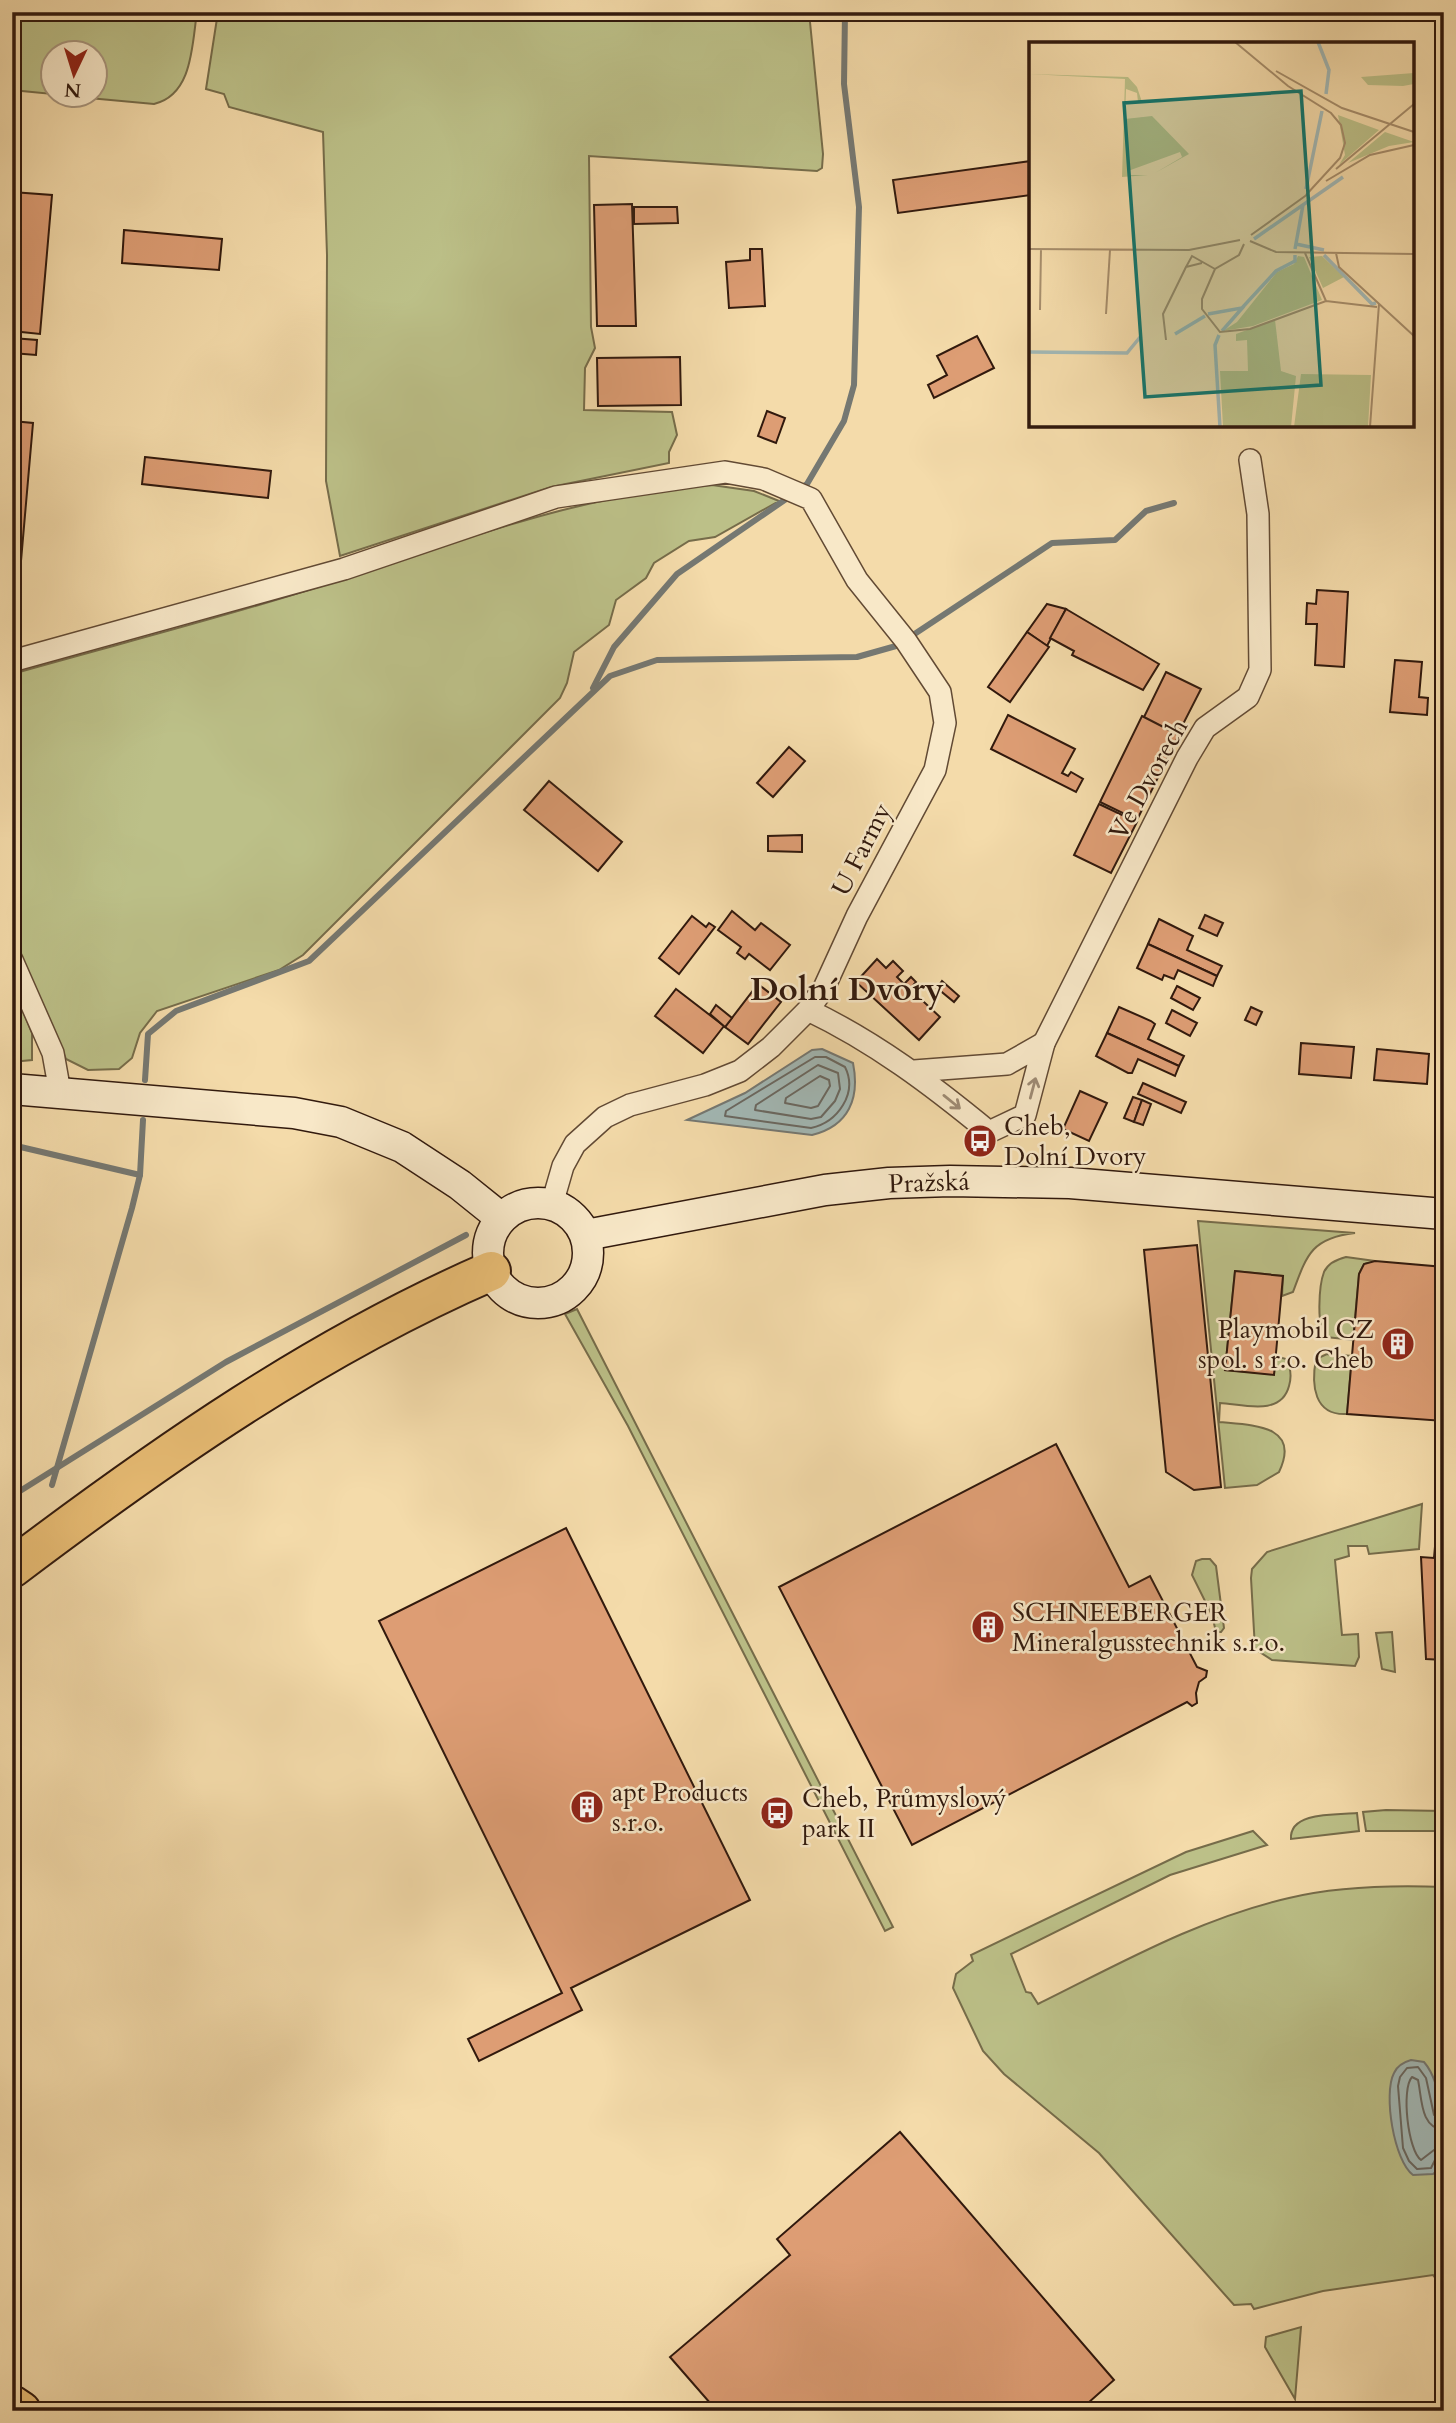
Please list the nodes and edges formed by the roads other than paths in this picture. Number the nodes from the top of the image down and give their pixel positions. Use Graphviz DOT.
graph roads {
  1 [pos="1250,460"];
  2 [pos="12,661"];
  3 [pos="12,960"];
  4 [pos="808,1010"];
  5 [pos="1044,1043"];
  6 [pos="914,1071"];
  7 [pos="12,1089"];
  8 [pos="60,1093"];
  9 [pos="552,1204"];
  10 [pos="1444,1214"];
  11 [pos="501,1218"];
  12 [pos="586,1234"];
  13 [pos="491,1271"];
  14 [pos="13,1568"];
  15 [pos="12,2405"];
  16 [pos="21,2411"];
  1 -- 5 [label="street, Ve Dvorech"];
  2 -- 4 [label="street, U Farmy"];
  3 -- 8 [label="street"];
  4 -- 6 [label="street, Ve Dvorech"];
  4 -- 9 [label="street, U Farmy"];
  5 -- 6 [label="street"];
  6 -- 5 [label="street, Ve Dvorech, one-way"];
  7 -- 8 [label="main road"];
  8 -- 11 [label="main road"];
  9 -- 11 [label="main road"];
  9 -- 12 [label="main road"];
  10 -- 12 [label="main road, Pražská"];
  11 -- 13 [label="main road"];
  12 -- 13 [label="main road"];
  13 -- 14 [label="highway"];
  15 -- 16 [label="highway"];
}
